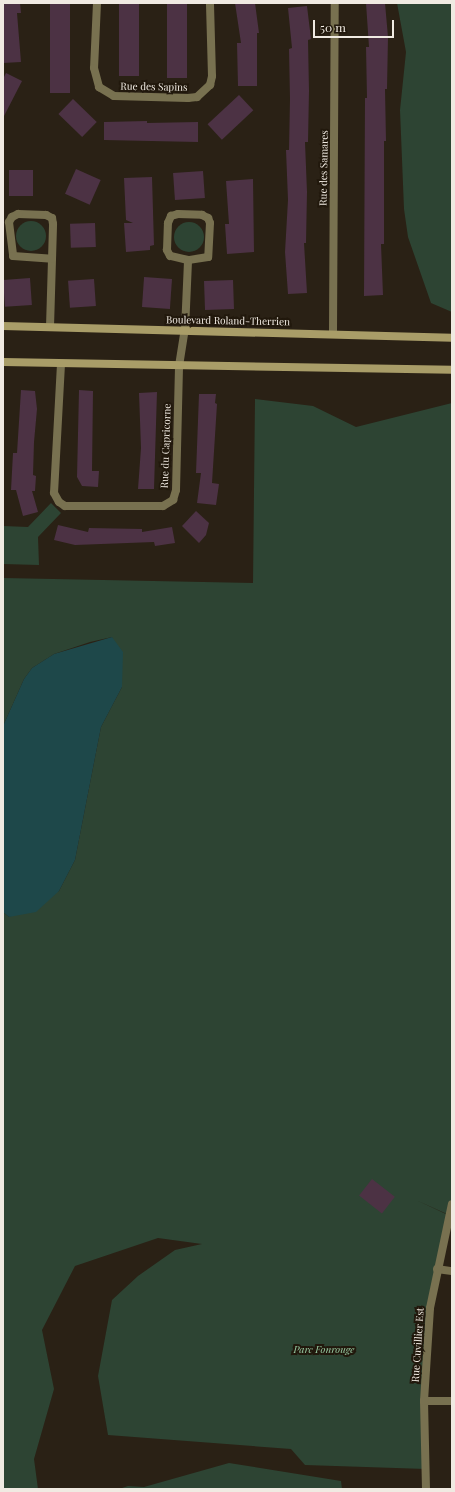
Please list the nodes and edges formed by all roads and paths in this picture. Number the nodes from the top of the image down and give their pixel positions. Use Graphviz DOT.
graph roads {
  1 [pos="96,3"];
  2 [pos="210,3"];
  3 [pos="335,3"];
  4 [pos="52,259"];
  5 [pos="188,260"];
  6 [pos="3,326"];
  7 [pos="50,327"];
  8 [pos="185,330"];
  9 [pos="333,334"];
  10 [pos="452,338"];
  11 [pos="3,362"];
  12 [pos="61,364"];
  13 [pos="179,366"];
  14 [pos="452,370"];
  15 [pos="452,1204"];
  16 [pos="437,1269"];
  17 [pos="452,1271"];
  18 [pos="424,1401"];
  19 [pos="452,1401"];
  20 [pos="426,1489"];
  1 -- 2 [label="street, Rue des Sapins"];
  3 -- 9 [label="street, Rue des Samares"];
  4 -- 4 [label="street"];
  4 -- 7 [label="street"];
  5 -- 5 [label="street"];
  5 -- 8 [label="street, Rue du Capricorne"];
  6 -- 7 [label="main road, Boulevard Roland-Therrien"];
  7 -- 8 [label="main road, Boulevard Roland-Therrien"];
  8 -- 9 [label="main road, Boulevard Roland-Therrien"];
  8 -- 13 [label="street, Rue du Capricorne"];
  9 -- 10 [label="main road, Boulevard Roland-Therrien"];
  11 -- 12 [label="main road"];
  12 -- 13 [label="main road"];
  12 -- 13 [label="street, Rue du Capricorne"];
  13 -- 14 [label="main road"];
  15 -- 16 [label="street, Rue Cuvillier Est"];
  16 -- 17 [label="street"];
  16 -- 18 [label="street, Rue Cuvillier Est"];
  18 -- 19 [label="street"];
  18 -- 20 [label="street, Rue Cuvillier Est"];
}
